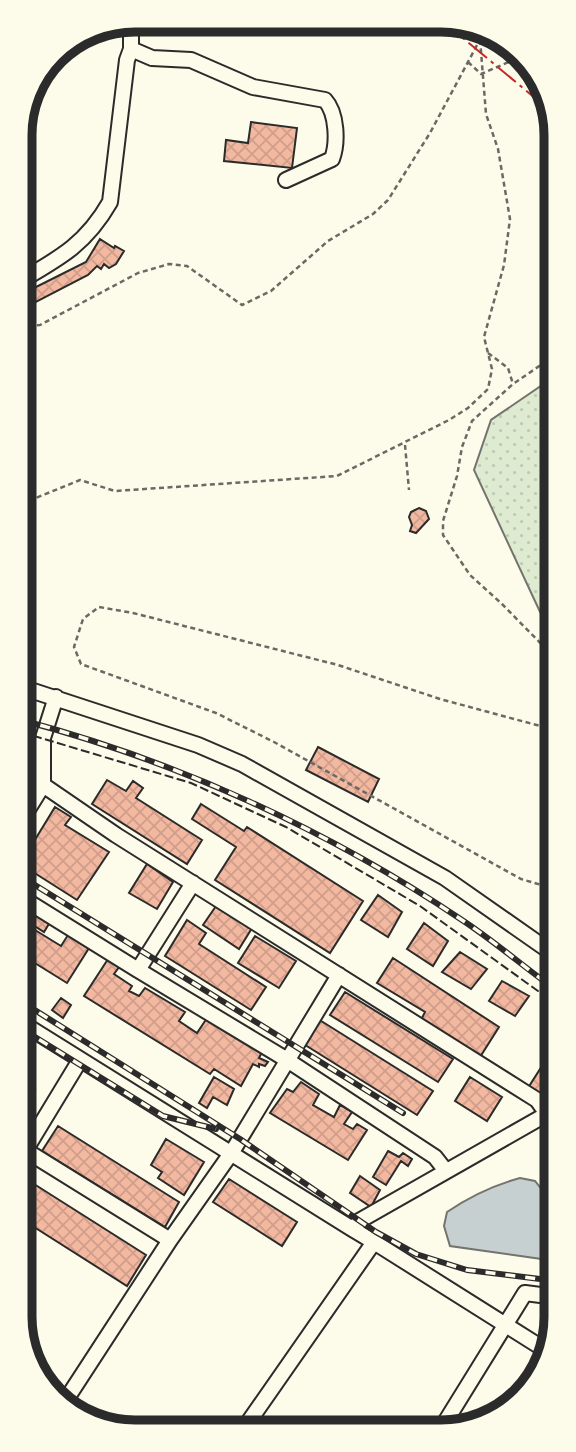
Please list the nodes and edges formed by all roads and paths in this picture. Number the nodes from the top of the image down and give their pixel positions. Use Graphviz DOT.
graph roads {
  1 [pos="131,32"];
  2 [pos="480,39"];
  3 [pos="131,49"];
  4 [pos="513,61"];
  5 [pos="468,62"];
  6 [pos="481,74"];
  7 [pos="286,180"];
  8 [pos="32,274"];
  9 [pos="32,325"];
  10 [pos="488,352"];
  11 [pos="544,363"];
  12 [pos="513,384"];
  13 [pos="404,444"];
  14 [pos="409,490"];
  15 [pos="32,500"];
  16 [pos="544,647"];
  17 [pos="32,690"];
  18 [pos="56,697"];
  19 [pos="544,727"];
  20 [pos="43,785"];
  21 [pos="31,804"];
  22 [pos="193,883"];
  23 [pos="544,886"];
  24 [pos="31,904"];
  25 [pos="544,947"];
  26 [pos="138,970"];
  27 [pos="339,975"];
  28 [pos="31,1029"];
  29 [pos="80,1060"];
  30 [pos="287,1060"];
  31 [pos="544,1110"];
  32 [pos="544,1116"];
  33 [pos="31,1140"];
  34 [pos="232,1152"];
  35 [pos="31,1156"];
  36 [pos="446,1171"];
  37 [pos="354,1230"];
  38 [pos="170,1240"];
  39 [pos="374,1242"];
  40 [pos="544,1295"];
  41 [pos="505,1325"];
  42 [pos="540,1347"];
  43 [pos="68,1397"];
  44 [pos="250,1420"];
  45 [pos="447,1420"];
  1 -- 3 [label="street"];
  2 -- 5 [label="path"];
  2 -- 6 [label="path"];
  3 -- 7 [label="street"];
  3 -- 8 [label="street"];
  4 -- 6 [label="path"];
  5 -- 6 [label="path"];
  5 -- 9 [label="path"];
  6 -- 10 [label="path"];
  10 -- 12 [label="path"];
  10 -- 13 [label="path"];
  11 -- 12 [label="path"];
  12 -- 16 [label="path"];
  13 -- 14 [label="path"];
  13 -- 15 [label="path"];
  17 -- 18 [label="street"];
  18 -- 20 [label="street"];
  18 -- 25 [label="street"];
  19 -- 23 [label="path"];
  20 -- 21 [label="street"];
  20 -- 22 [label="street"];
  22 -- 26 [label="street"];
  22 -- 27 [label="street"];
  24 -- 26 [label="street"];
  26 -- 30 [label="street"];
  27 -- 30 [label="street"];
  27 -- 31 [label="street"];
  28 -- 29 [label="street"];
  29 -- 33 [label="street"];
  29 -- 34 [label="street"];
  30 -- 34 [label="street"];
  30 -- 36 [label="street"];
  32 -- 36 [label="street"];
  34 -- 37 [label="street"];
  34 -- 38 [label="street"];
  35 -- 38 [label="street"];
  36 -- 37 [label="street"];
  37 -- 39 [label="street"];
  38 -- 43 [label="street"];
  39 -- 41 [label="street"];
  39 -- 44 [label="street"];
  40 -- 41 [label="street"];
  41 -- 42 [label="street"];
  41 -- 45 [label="street"];
}
